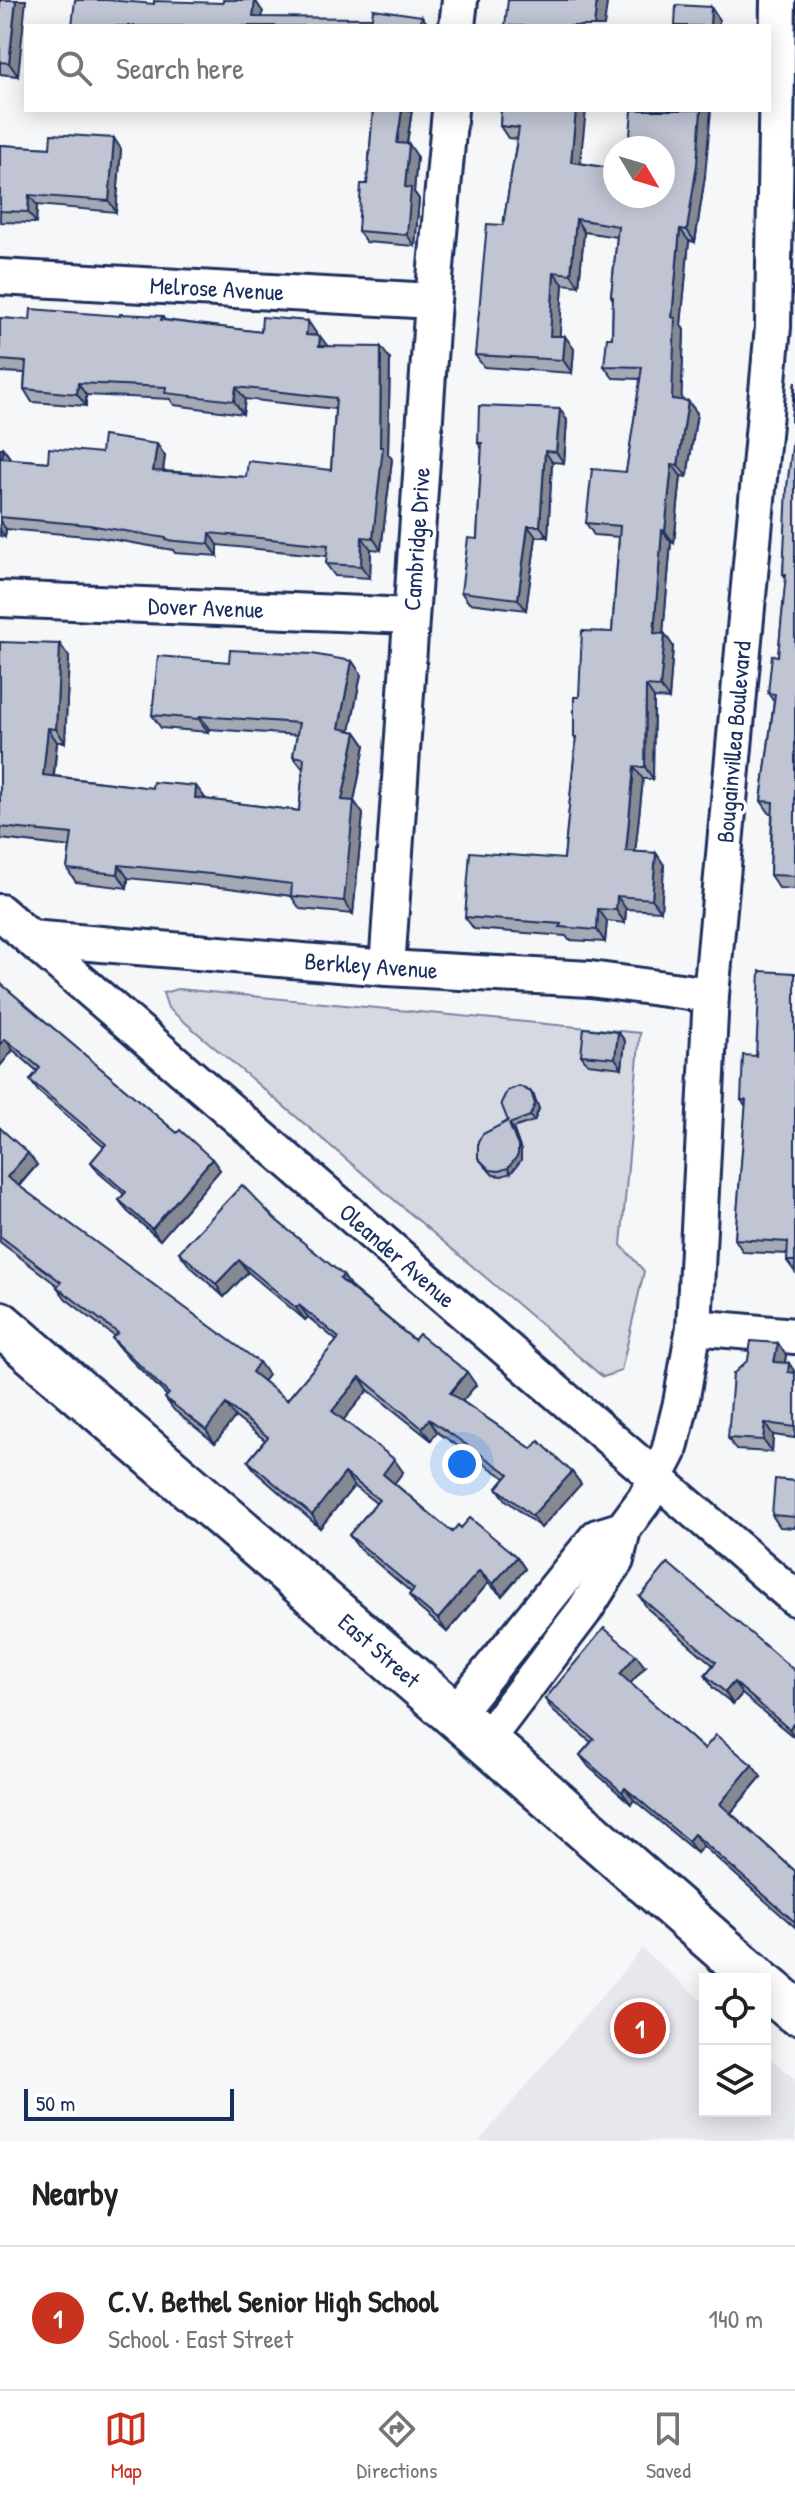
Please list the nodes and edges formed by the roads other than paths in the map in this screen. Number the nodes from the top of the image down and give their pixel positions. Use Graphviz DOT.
graph roads {
  1 [pos="460,0"];
  2 [pos="778,0"];
  3 [pos="457,24"];
  4 [pos="450,112"];
  5 [pos="0,277"];
  6 [pos="433,301"];
  7 [pos="784,328"];
  8 [pos="0,599"];
  9 [pos="411,616"];
  10 [pos="0,912"];
  11 [pos="30,938"];
  12 [pos="387,968"];
  13 [pos="711,995"];
  14 [pos="0,1324"];
  15 [pos="694,1327"];
  16 [pos="795,1336"];
  17 [pos="655,1479"];
  18 [pos="795,1598"];
  19 [pos="470,1728"];
  20 [pos="750,1973"];
  21 [pos="771,1991"];
  22 [pos="795,2011"];
  1 -- 3 [label="street"];
  2 -- 7 [label="street, Bougainvillea Boulevard"];
  4 -- 6 [label="street, Cambridge Drive"];
  5 -- 6 [label="street, Melrose Avenue"];
  6 -- 9 [label="street, Cambridge Drive"];
  7 -- 13 [label="street, Bougainvillea Boulevard"];
  8 -- 9 [label="street, Dover Avenue"];
  9 -- 12 [label="street, Cambridge Drive"];
  10 -- 11 [label="street, Oleander Avenue"];
  11 -- 12 [label="street, Berkley Avenue"];
  11 -- 17 [label="street, Oleander Avenue"];
  12 -- 13 [label="street, Berkley Avenue"];
  13 -- 15 [label="street, Bougainvillea Boulevard"];
  14 -- 19 [label="main road, East Street"];
  15 -- 16 [label="street"];
  15 -- 17 [label="street, Bougainvillea Boulevard"];
  17 -- 18 [label="street, Oleander Avenue"];
  17 -- 19 [label="street, Bougainvillea Boulevard"];
  19 -- 20 [label="main road, East Street"];
  21 -- 22 [label="main road"];
}
